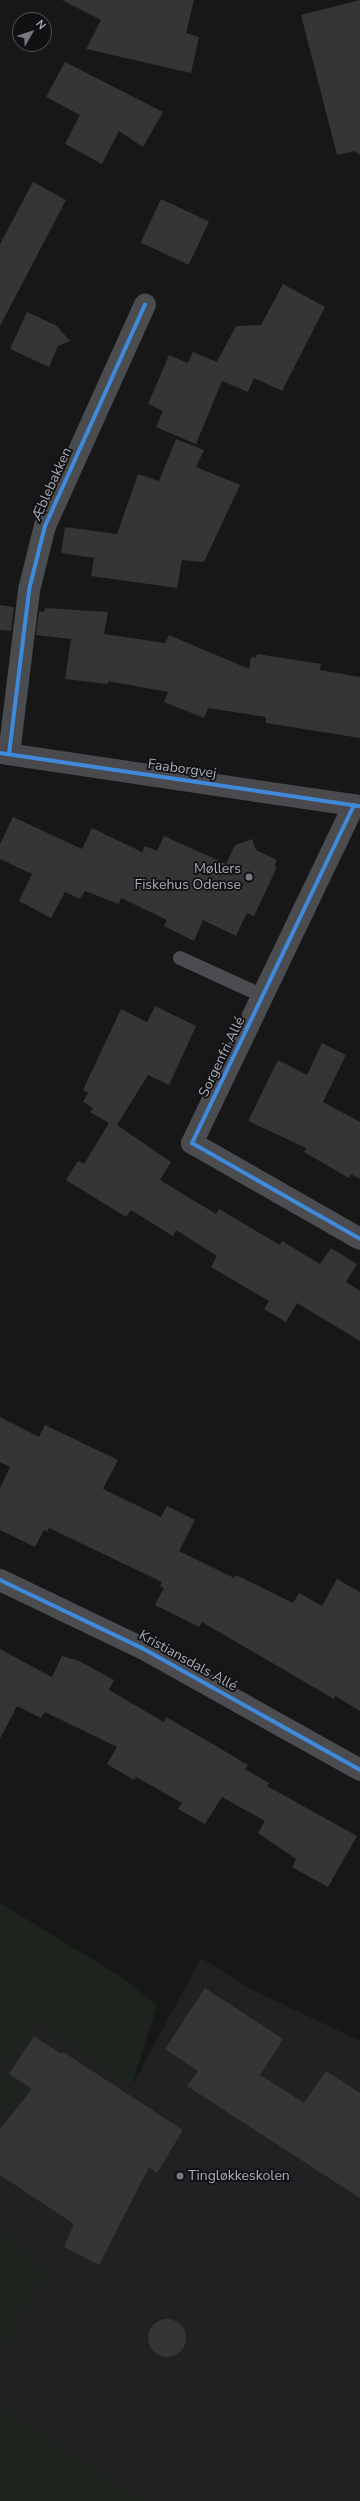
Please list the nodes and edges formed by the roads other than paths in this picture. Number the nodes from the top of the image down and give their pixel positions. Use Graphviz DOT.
graph roads {
  1 [pos="145,305"];
  2 [pos="5,754"];
  3 [pos="357,806"];
  4 [pos="180,958"];
  5 [pos="263,996"];
  6 [pos="360,1239"];
  7 [pos="0,1580"];
  8 [pos="360,1770"];
  1 -- 2 [label="street, Æblebakken"];
  2 -- 3 [label="main road, Faaborgvej"];
  3 -- 5 [label="street, Sorgenfri Allé"];
  4 -- 5 [label="lane"];
  5 -- 6 [label="street, Sorgenfri Allé"];
  7 -- 8 [label="street, Kristiansdals Allé"];
}
